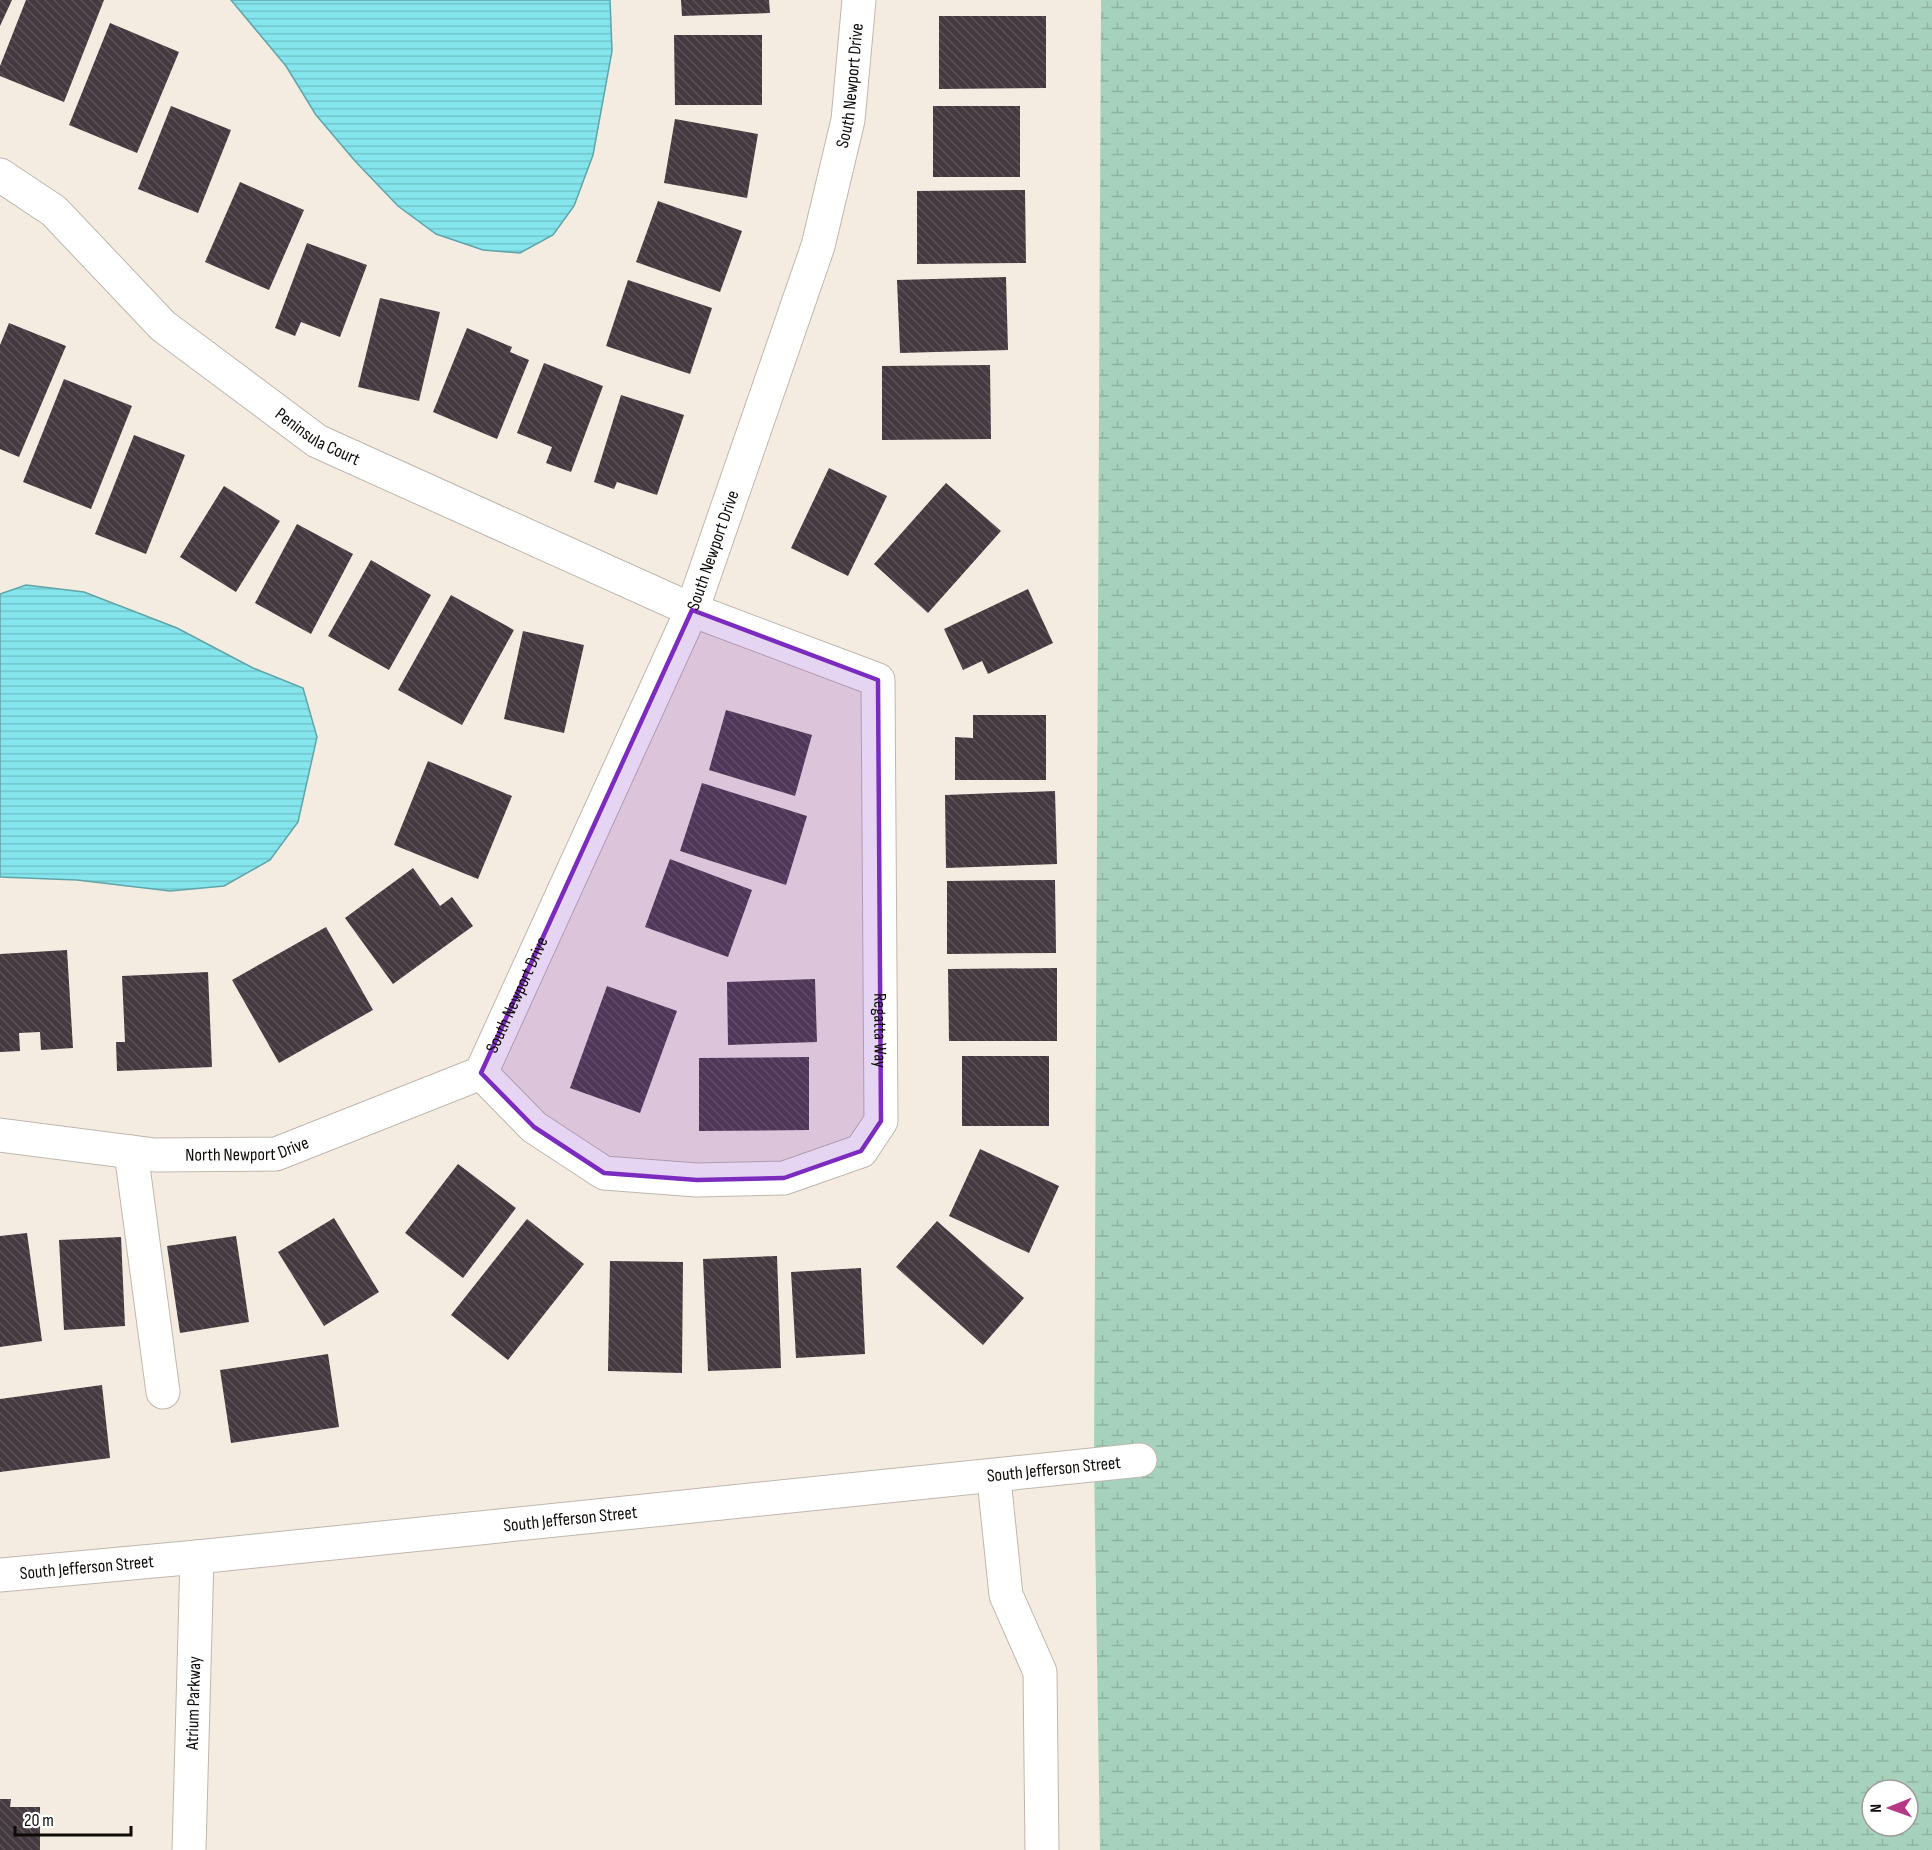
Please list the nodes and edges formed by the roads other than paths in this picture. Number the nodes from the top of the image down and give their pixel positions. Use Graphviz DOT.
graph roads {
  1 [pos="859,0"];
  2 [pos="0,175"];
  3 [pos="692,610"];
  4 [pos="481,1073"];
  5 [pos="0,1135"];
  6 [pos="131,1152"];
  7 [pos="164,1392"];
  8 [pos="1140,1460"];
  9 [pos="995,1489"];
  10 [pos="197,1557"];
  11 [pos="0,1575"];
  12 [pos="189,1850"];
  13 [pos="1042,1850"];
  1 -- 3 [label="street, South Newport Drive"];
  2 -- 3 [label="street, Peninsula Court"];
  3 -- 4 [label="street, South Newport Drive"];
  3 -- 4 [label="street, Regatta Way"];
  4 -- 6 [label="street, North Newport Drive"];
  5 -- 6 [label="street, North Newport Drive"];
  6 -- 7 [label="street"];
  8 -- 10 [label="street, South Jefferson Street"];
  9 -- 13 [label="street"];
  10 -- 11 [label="street, South Jefferson Street"];
  10 -- 12 [label="street, Atrium Parkway"];
}
